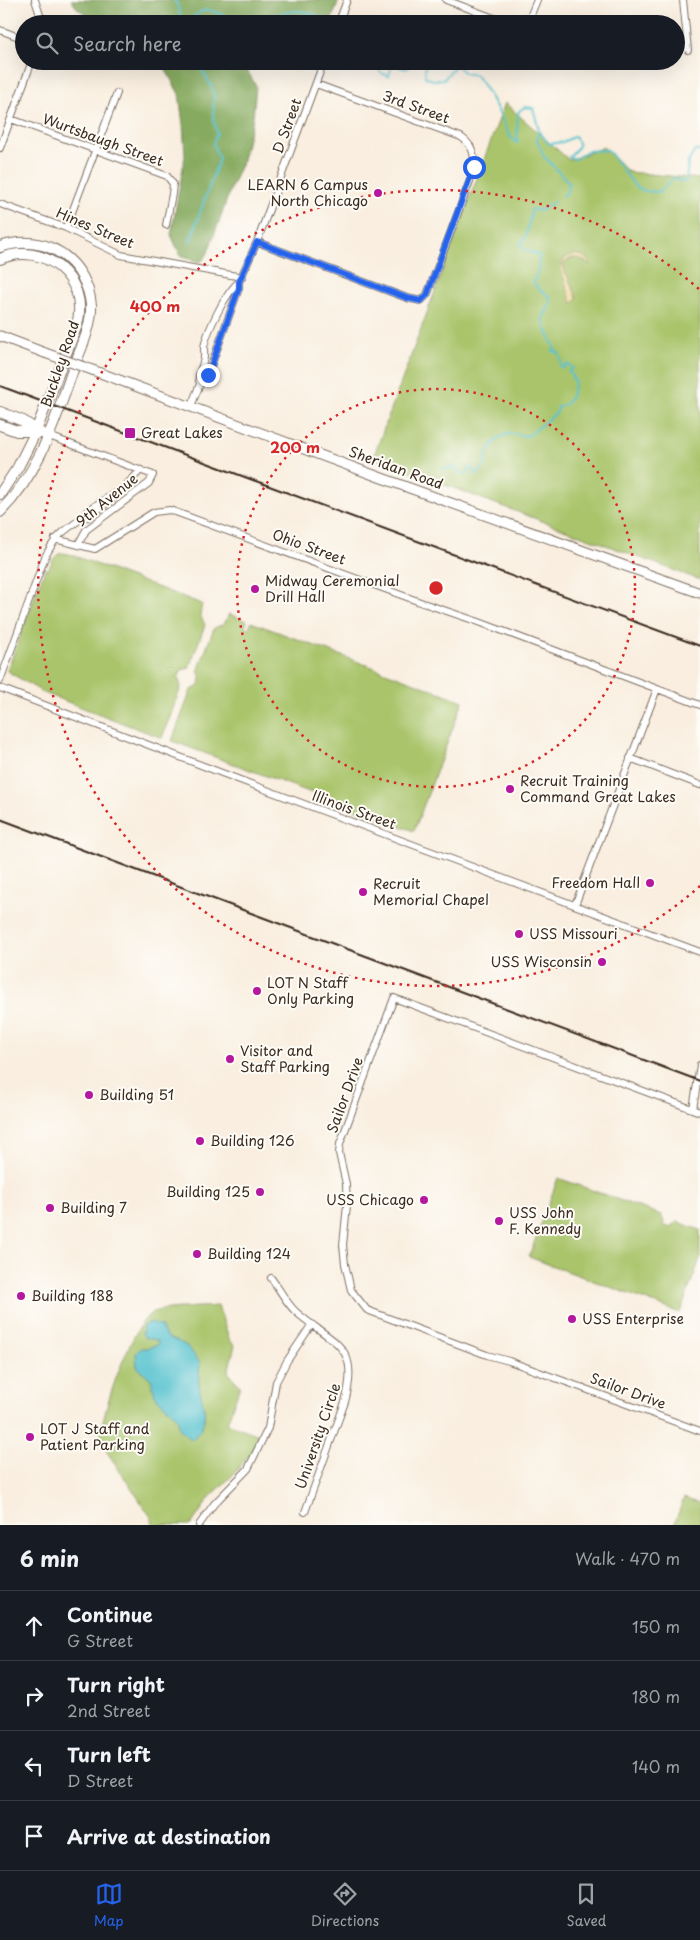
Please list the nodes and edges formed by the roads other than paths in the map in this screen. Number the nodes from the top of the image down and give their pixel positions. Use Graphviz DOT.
graph roads {
  1 [pos="35,0"];
  2 [pos="347,0"];
  3 [pos="446,0"];
  4 [pos="537,0"];
  5 [pos="683,0"];
  6 [pos="40,15"];
  7 [pos="341,15"];
  8 [pos="486,15"];
  9 [pos="531,15"];
  10 [pos="684,15"];
  11 [pos="685,20"];
  12 [pos="0,30"];
  13 [pos="15,36"];
  14 [pos="688,50"];
  15 [pos="29,70"];
  16 [pos="321,70"];
  17 [pos="316,84"];
  18 [pos="117,93"];
  19 [pos="11,119"];
  20 [pos="0,148"];
  21 [pos="94,151"];
  22 [pos="0,204"];
  23 [pos="166,225"];
  24 [pos="66,228"];
  25 [pos="257,242"];
  26 [pos="0,247"];
  27 [pos="0,259"];
  28 [pos="240,280"];
  29 [pos="0,336"];
  30 [pos="200,384"];
  31 [pos="191,406"];
  32 [pos="0,412"];
  33 [pos="0,425"];
  34 [pos="36,431"];
  35 [pos="49,436"];
  36 [pos="141,470"];
  37 [pos="0,494"];
  38 [pos="0,512"];
  39 [pos="55,539"];
  40 [pos="78,545"];
  41 [pos="700,593"];
  42 [pos="0,681"];
  43 [pos="0,688"];
  44 [pos="657,689"];
  45 [pos="700,705"];
  46 [pos="630,758"];
  47 [pos="700,784"];
  48 [pos="575,905"];
  49 [pos="700,952"];
  50 [pos="700,1065"];
  51 [pos="693,1109"];
  52 [pos="700,1112"];
  53 [pos="271,1278"];
  54 [pos="312,1324"];
  55 [pos="700,1431"];
  56 [pos="305,1512"];
  57 [pos="199,1525"];
  1 -- 6 [label="street"];
  2 -- 7 [label="street"];
  3 -- 8 [label="street"];
  4 -- 9 [label="street"];
  5 -- 10 [label="street"];
  11 -- 14 [label="street"];
  12 -- 13 [label="street"];
  15 -- 19 [label="street"];
  16 -- 17 [label="street, D Street"];
  17 -- 25 [label="street, D Street"];
  17 -- 25 [label="street, 3rd Street"];
  18 -- 21 [label="street"];
  19 -- 20 [label="street"];
  19 -- 21 [label="street, Wurtsbaugh Street"];
  21 -- 23 [label="street, Wurtsbaugh Street"];
  21 -- 24 [label="street"];
  22 -- 24 [label="street, Hines Street"];
  24 -- 28 [label="street, Hines Street"];
  25 -- 28 [label="street, D Street"];
  26 -- 35 [label="highway, Buckley Road"];
  27 -- 34 [label="highway, Buckley Road"];
  28 -- 30 [label="street, D Street"];
  28 -- 30 [label="street, D Street"];
  29 -- 31 [label="main road, Sheridan Road, bridge"];
  30 -- 31 [label="street, D Street"];
  31 -- 41 [label="main road, Sheridan Road"];
  32 -- 34 [label="highway"];
  33 -- 34 [label="highway"];
  34 -- 35 [label="highway"];
  34 -- 37 [label="highway, Buckley Road"];
  35 -- 36 [label="street"];
  35 -- 38 [label="highway, Buckley Road"];
  36 -- 39 [label="street, 9th Avenue"];
  36 -- 40 [label="street, 9th Avenue"];
  39 -- 40 [label="street, Ohio Street"];
  39 -- 42 [label="street, 9th Avenue"];
  40 -- 44 [label="street, Ohio Street"];
  43 -- 48 [label="street, Illinois Street"];
  44 -- 45 [label="street, Ohio Street"];
  44 -- 46 [label="street"];
  46 -- 47 [label="street"];
  46 -- 48 [label="street"];
  48 -- 49 [label="street, Illinois Street"];
  50 -- 51 [label="street"];
  51 -- 52 [label="street, Sailor Drive"];
  51 -- 55 [label="street, Sailor Drive"];
  53 -- 54 [label="street, University Circle"];
  54 -- 56 [label="street, University Circle"];
  54 -- 57 [label="street"];
}
